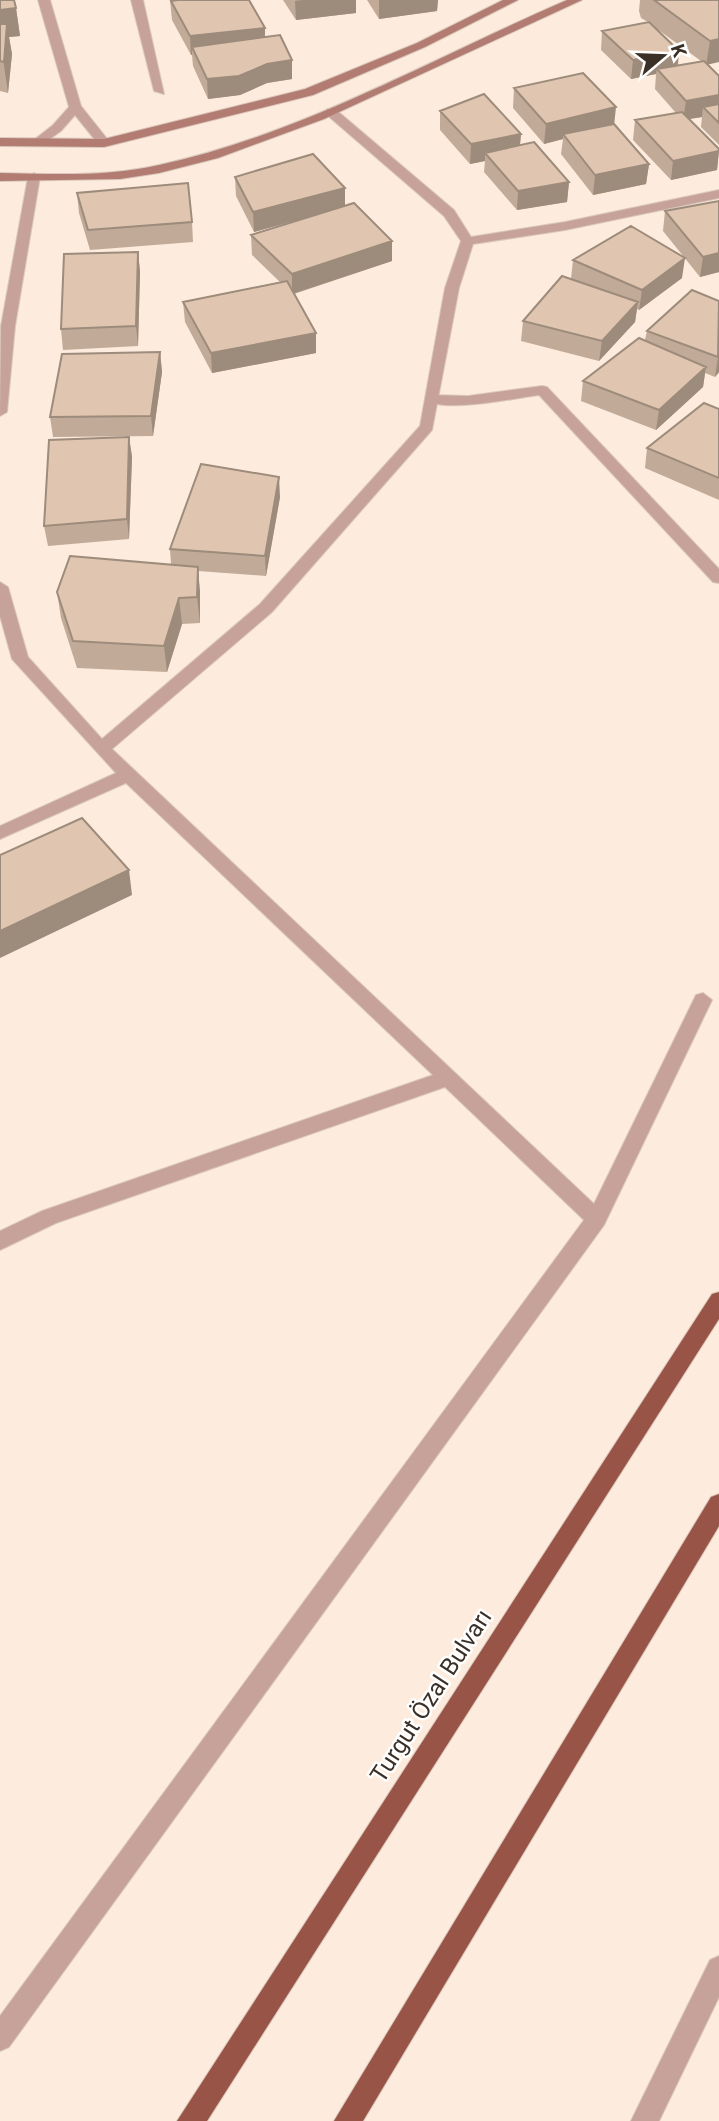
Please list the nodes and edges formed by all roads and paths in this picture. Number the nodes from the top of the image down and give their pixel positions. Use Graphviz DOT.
graph roads {
  1 [pos="44,0"];
  2 [pos="137,0"];
  3 [pos="512,0"];
  4 [pos="576,0"];
  5 [pos="160,91"];
  6 [pos="75,107"];
  7 [pos="331,112"];
  8 [pos="0,142"];
  9 [pos="36,143"];
  10 [pos="110,153"];
  11 [pos="28,167"];
  12 [pos="104,176"];
  13 [pos="0,177"];
  14 [pos="719,194"];
  15 [pos="468,240"];
  16 [pos="4,327"];
  17 [pos="432,398"];
  18 [pos="0,412"];
  19 [pos="719,578"];
  20 [pos="0,587"];
  21 [pos="3,606"];
  22 [pos="101,749"];
  23 [pos="128,775"];
  24 [pos="0,833"];
  25 [pos="704,1000"];
  26 [pos="450,1077"];
  27 [pos="597,1219"];
  28 [pos="0,1241"];
  29 [pos="719,1301"];
  30 [pos="719,1506"];
  31 [pos="719,1969"];
  32 [pos="0,2038"];
  33 [pos="191,2121"];
  34 [pos="348,2121"];
  35 [pos="645,2121"];
  1 -- 6 [label="street"];
  2 -- 5 [label="street"];
  3 -- 10 [label="main road"];
  4 -- 7 [label="main road"];
  6 -- 9 [label="street"];
  6 -- 10 [label="street"];
  7 -- 12 [label="main road"];
  7 -- 15 [label="street"];
  8 -- 9 [label="main road"];
  9 -- 10 [label="main road"];
  9 -- 11 [label="main road"];
  10 -- 12 [label="main road"];
  11 -- 12 [label="main road"];
  11 -- 13 [label="main road"];
  11 -- 16 [label="street"];
  14 -- 15 [label="street"];
  15 -- 17 [label="street"];
  16 -- 18 [label="street"];
  17 -- 19 [label="street"];
  17 -- 22 [label="street"];
  20 -- 21 [label="street"];
  21 -- 22 [label="street"];
  22 -- 23 [label="street"];
  23 -- 24 [label="street"];
  23 -- 26 [label="street"];
  25 -- 27 [label="street"];
  26 -- 27 [label="street"];
  26 -- 28 [label="street"];
  27 -- 32 [label="street"];
  29 -- 33 [label="highway, Turgut Özal Bulvarı"];
  30 -- 34 [label="highway"];
  31 -- 35 [label="street"];
}
